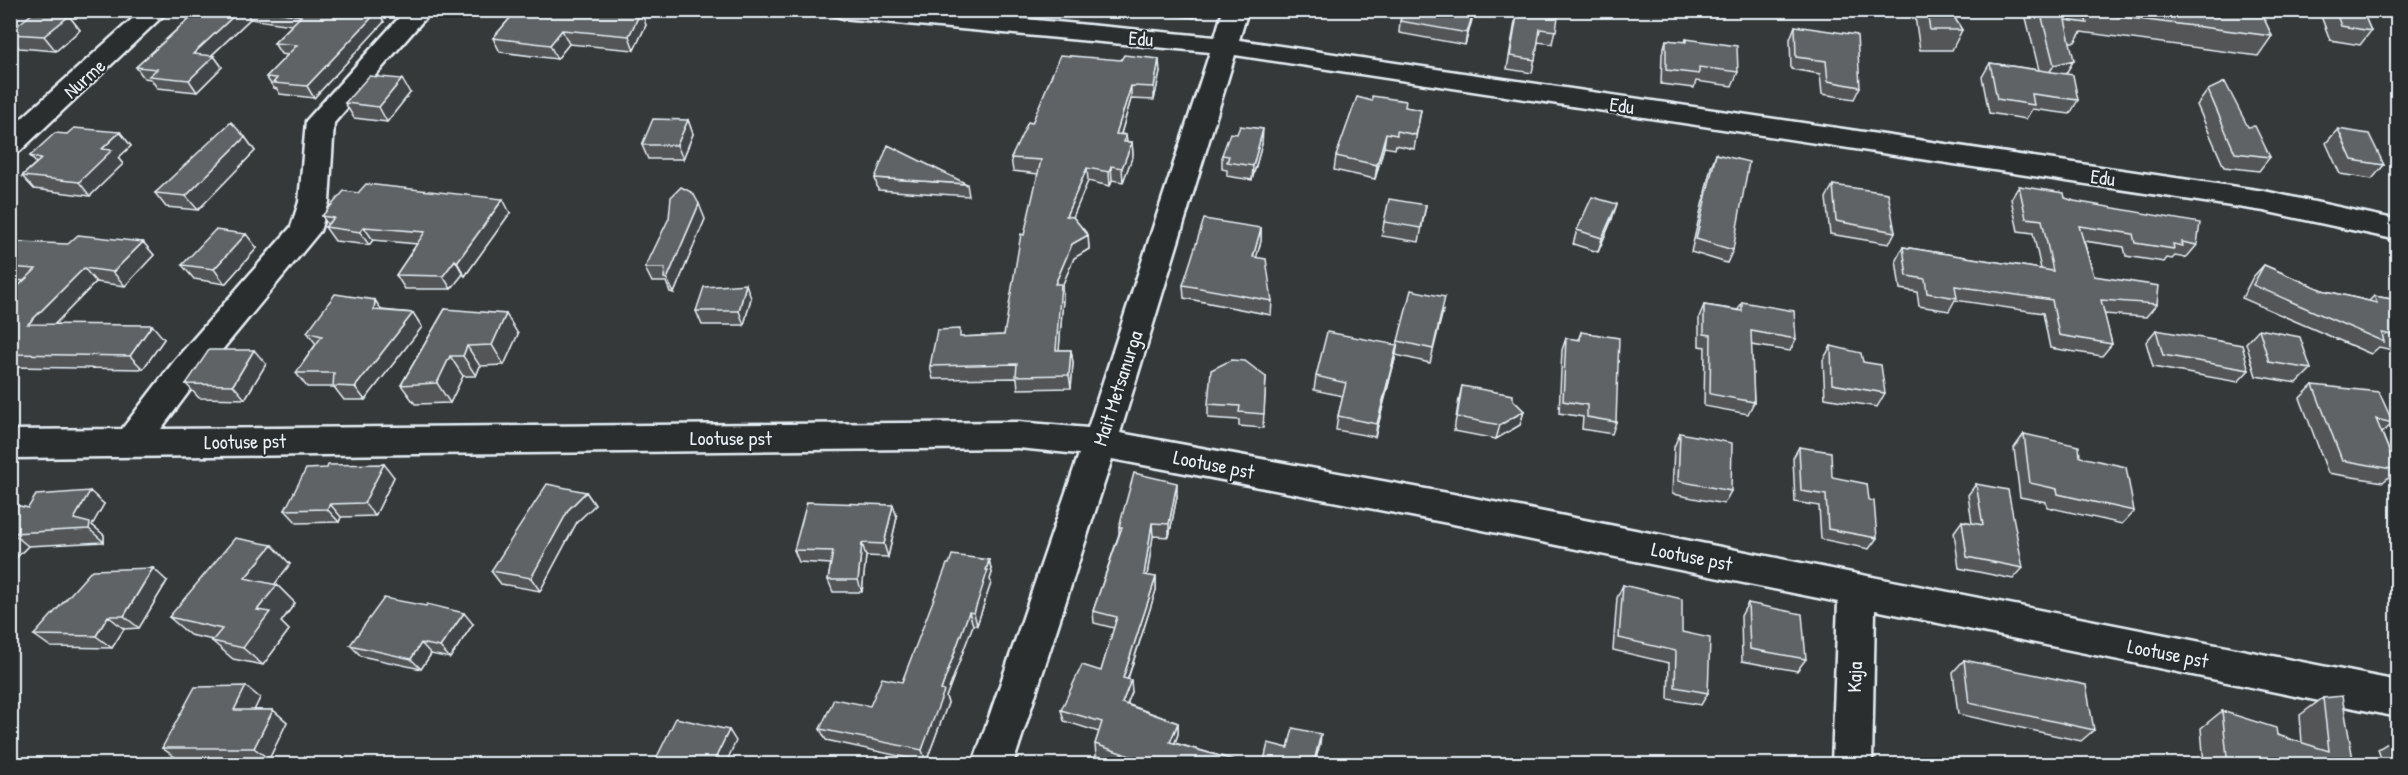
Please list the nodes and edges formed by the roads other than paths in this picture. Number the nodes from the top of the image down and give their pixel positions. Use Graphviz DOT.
graph roads {
  1 [pos="157,10"];
  2 [pos="420,10"];
  3 [pos="842,10"];
  4 [pos="1236,10"];
  5 [pos="1225,46"];
  6 [pos="10,145"];
  7 [pos="2397,230"];
  8 [pos="132,442"];
  9 [pos="1100,443"];
  10 [pos="10,444"];
  11 [pos="1857,589"];
  12 [pos="2397,699"];
  13 [pos="993,765"];
  14 [pos="1852,765"];
  1 -- 6 [label="street, Nurme"];
  2 -- 8 [label="street"];
  3 -- 5 [label="street, Edu"];
  4 -- 5 [label="street, Mait Metsanurga"];
  5 -- 7 [label="street, Edu"];
  5 -- 9 [label="street, Mait Metsanurga"];
  8 -- 9 [label="street, Lootuse pst"];
  8 -- 10 [label="street, Lootuse pst"];
  9 -- 11 [label="street, Lootuse pst"];
  9 -- 13 [label="street, Mait Metsanurga"];
  11 -- 12 [label="street, Lootuse pst"];
  11 -- 14 [label="street, Kaja"];
}
